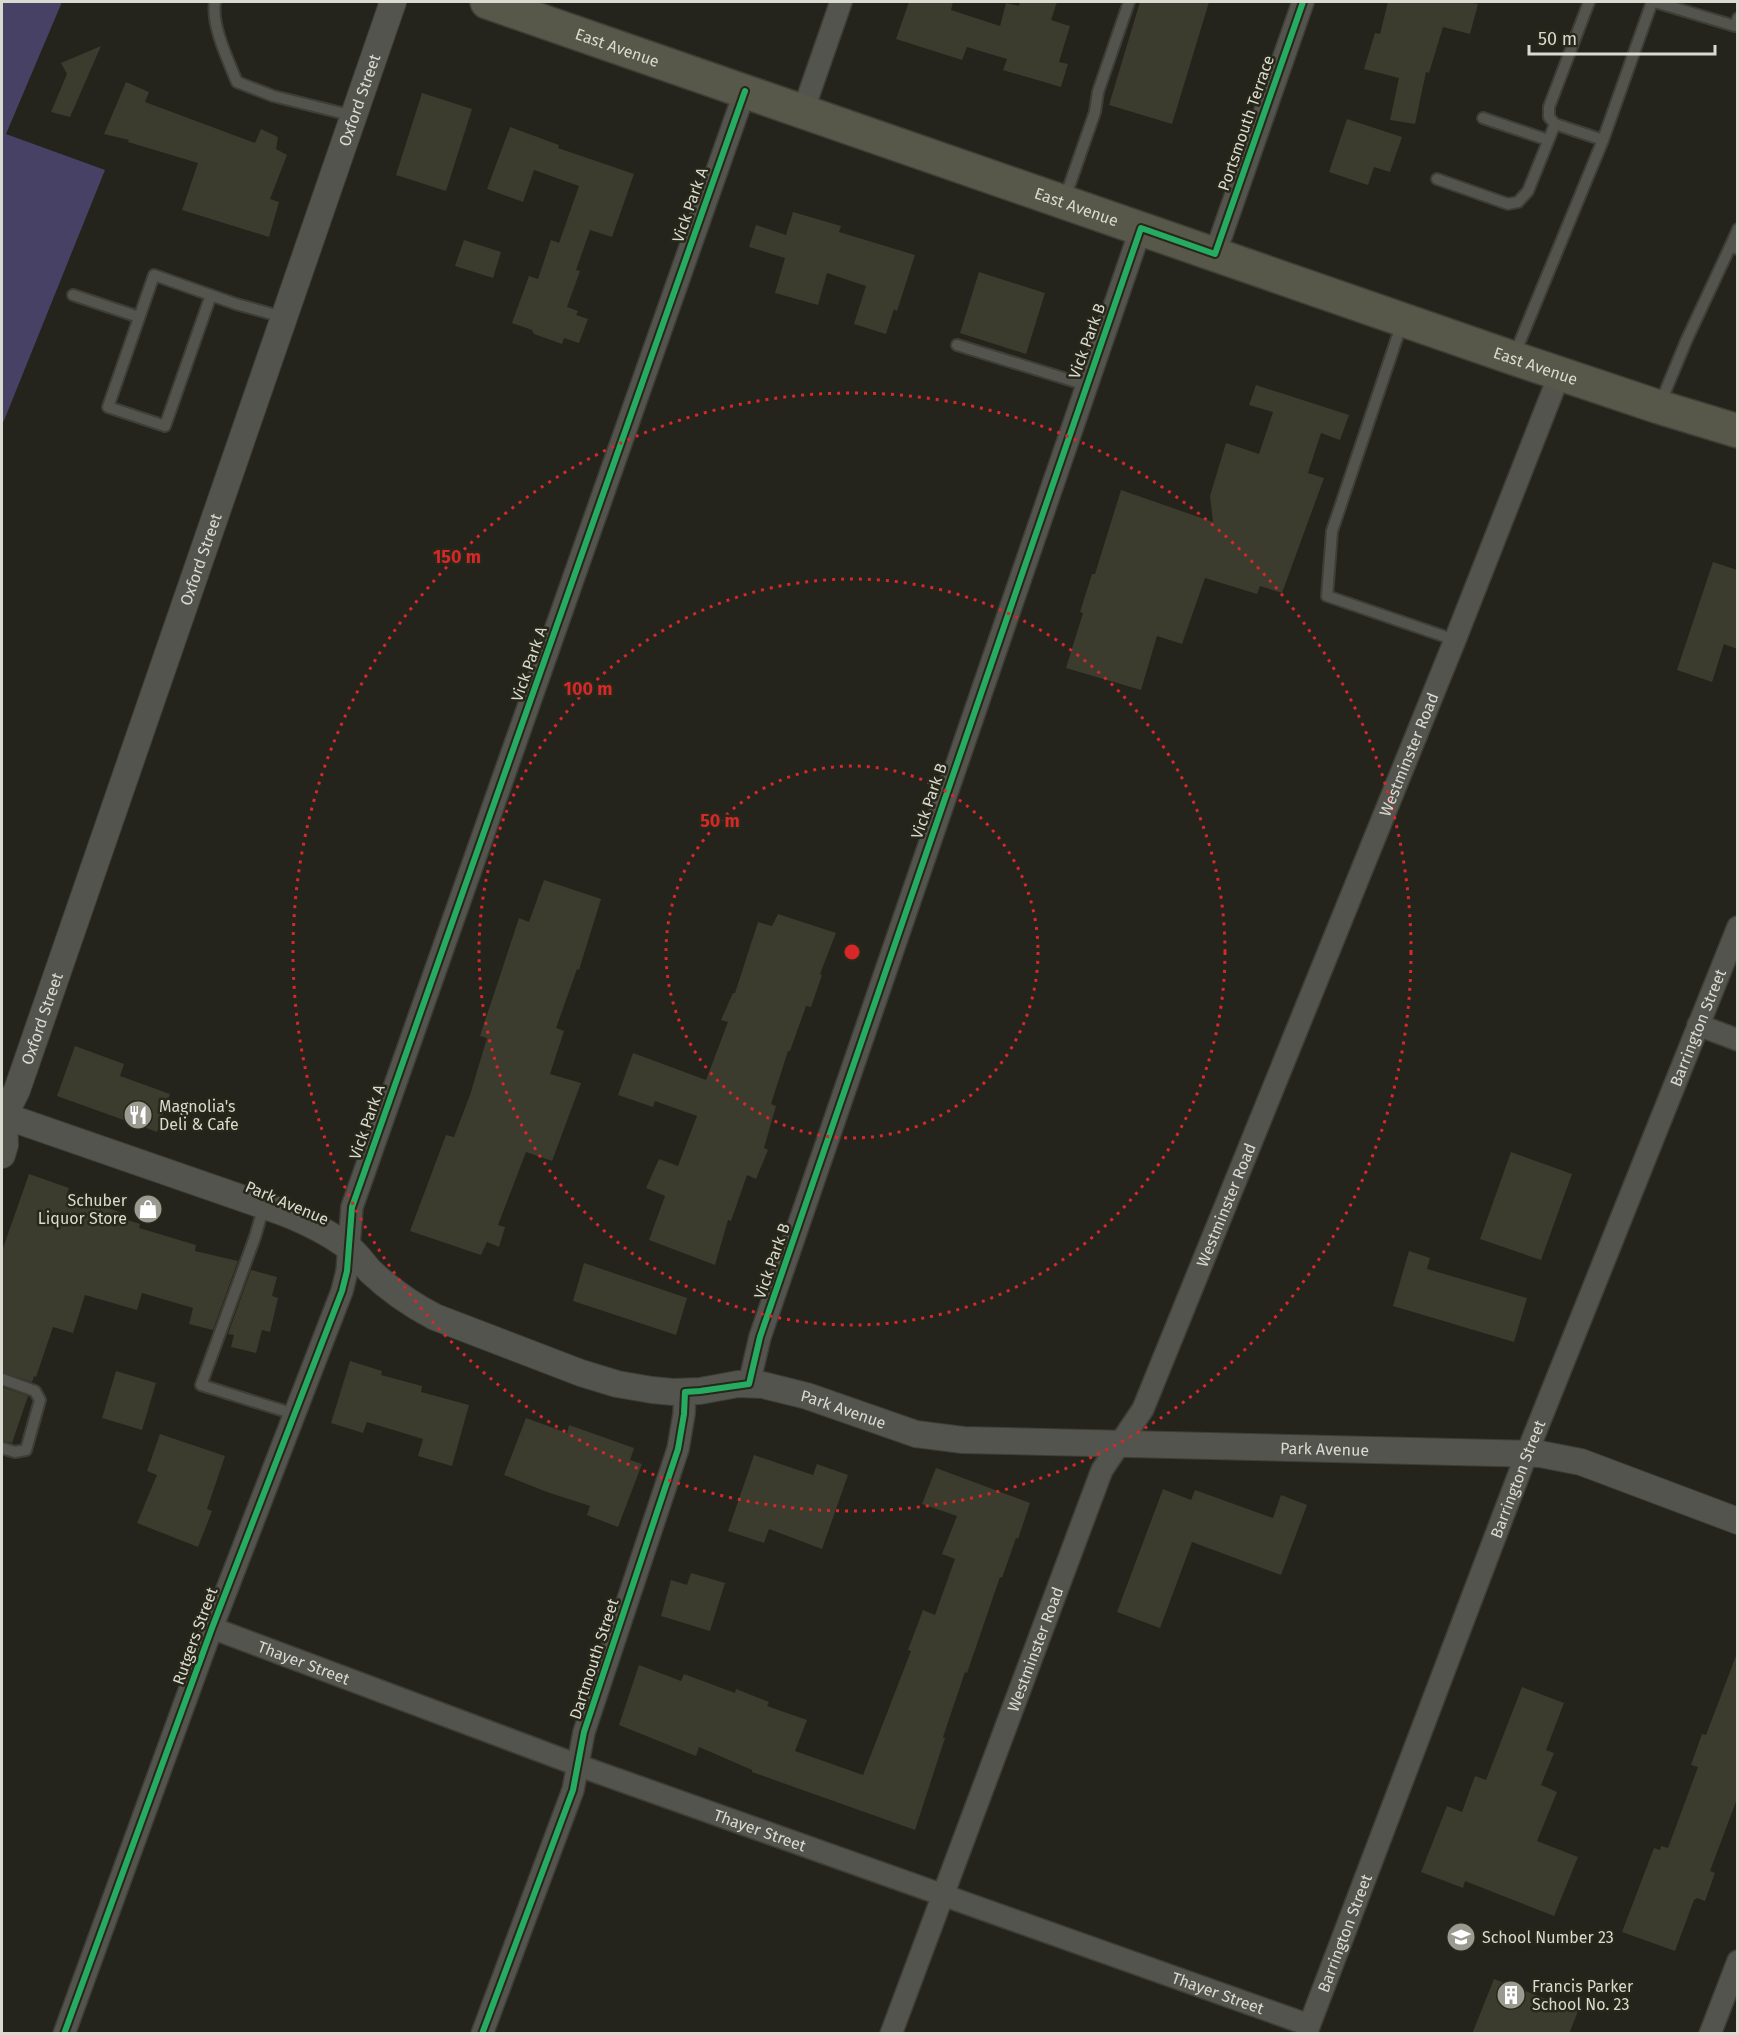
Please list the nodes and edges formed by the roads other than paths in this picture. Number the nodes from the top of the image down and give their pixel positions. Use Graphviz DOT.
graph roads {
  1 [pos="214,2"];
  2 [pos="393,2"];
  3 [pos="487,2"];
  4 [pos="841,2"];
  5 [pos="1128,2"];
  6 [pos="1303,2"];
  7 [pos="1589,2"];
  8 [pos="1654,2"];
  9 [pos="1737,24"];
  10 [pos="744,91"];
  11 [pos="803,111"];
  12 [pos="354,116"];
  13 [pos="1483,118"];
  14 [pos="1555,124"];
  15 [pos="1548,140"];
  16 [pos="1603,140"];
  17 [pos="1437,180"];
  18 [pos="1063,201"];
  19 [pos="1141,228"];
  20 [pos="1737,229"];
  21 [pos="1734,248"];
  22 [pos="1215,254"];
  23 [pos="73,295"];
  24 [pos="211,295"];
  25 [pos="139,317"];
  26 [pos="283,317"];
  27 [pos="1403,320"];
  28 [pos="957,345"];
  29 [pos="1513,357"];
  30 [pos="1560,373"];
  31 [pos="1086,385"];
  32 [pos="1659,407"];
  33 [pos="1737,430"];
  34 [pos="1455,640"];
  35 [pos="1737,927"];
  36 [pos="1698,1025"];
  37 [pos="1737,1040"];
  38 [pos="2,1116"];
  39 [pos="2,1155"];
  40 [pos="264,1206"];
  41 [pos="349,1248"];
  42 [pos="2,1379"];
  43 [pos="749,1384"];
  44 [pos="684,1392"];
  45 [pos="294,1414"];
  46 [pos="1119,1445"];
  47 [pos="2,1448"];
  48 [pos="1527,1453"];
  49 [pos="1737,1521"];
  50 [pos="212,1629"];
  51 [pos="578,1766"];
  52 [pos="942,1896"];
  53 [pos="1737,1961"];
  54 [pos="1307,2029"];
  55 [pos="64,2034"];
  56 [pos="482,2034"];
  57 [pos="891,2034"];
  58 [pos="1710,2034"];
  1 -- 12 [label="lane"];
  2 -- 12 [label="street, Oxford Street"];
  3 -- 10 [label="main road, East Avenue"];
  4 -- 11 [label="street"];
  5 -- 18 [label="lane"];
  6 -- 22 [label="street, Portsmouth Terrace"];
  7 -- 14 [label="lane"];
  8 -- 9 [label="lane"];
  8 -- 16 [label="lane"];
  10 -- 11 [label="main road, East Avenue"];
  10 -- 41 [label="street, Vick Park A"];
  11 -- 18 [label="main road, East Avenue"];
  12 -- 26 [label="street, Oxford Street"];
  13 -- 15 [label="lane"];
  14 -- 15 [label="lane"];
  14 -- 16 [label="lane"];
  15 -- 17 [label="lane"];
  16 -- 29 [label="lane"];
  18 -- 19 [label="main road, East Avenue"];
  19 -- 22 [label="main road, East Avenue"];
  19 -- 31 [label="street, Vick Park B"];
  20 -- 21 [label="lane"];
  21 -- 32 [label="lane"];
  22 -- 27 [label="main road, East Avenue"];
  23 -- 25 [label="lane"];
  24 -- 25 [label="lane"];
  24 -- 25 [label="lane"];
  24 -- 26 [label="lane"];
  26 -- 38 [label="street, Oxford Street"];
  27 -- 29 [label="main road, East Avenue"];
  27 -- 34 [label="lane"];
  28 -- 31 [label="lane"];
  29 -- 30 [label="main road, East Avenue"];
  30 -- 32 [label="main road, East Avenue"];
  30 -- 34 [label="street, Westminster Road"];
  31 -- 43 [label="street, Vick Park B"];
  32 -- 33 [label="main road, East Avenue"];
  34 -- 46 [label="street, Westminster Road"];
  35 -- 36 [label="street, Barrington Street"];
  36 -- 37 [label="street"];
  36 -- 48 [label="street, Barrington Street"];
  38 -- 39 [label="street, Oxford Street"];
  38 -- 40 [label="street, Park Avenue"];
  40 -- 41 [label="street, Park Avenue"];
  40 -- 45 [label="lane"];
  41 -- 44 [label="street, Park Avenue"];
  41 -- 45 [label="street, Rutgers Street"];
  42 -- 47 [label="lane"];
  43 -- 44 [label="street, Park Avenue"];
  43 -- 46 [label="street, Park Avenue"];
  44 -- 51 [label="street, Dartmouth Street"];
  45 -- 50 [label="street, Rutgers Street"];
  46 -- 48 [label="street, Park Avenue"];
  46 -- 52 [label="street, Westminster Road"];
  48 -- 49 [label="street, Park Avenue"];
  48 -- 54 [label="street, Barrington Street"];
  50 -- 51 [label="street, Thayer Street"];
  50 -- 55 [label="street, Rutgers Street"];
  51 -- 52 [label="street, Thayer Street"];
  51 -- 56 [label="street, Dartmouth Street"];
  52 -- 54 [label="street, Thayer Street"];
  52 -- 57 [label="street, Westminster Road"];
  53 -- 58 [label="street"];
}
